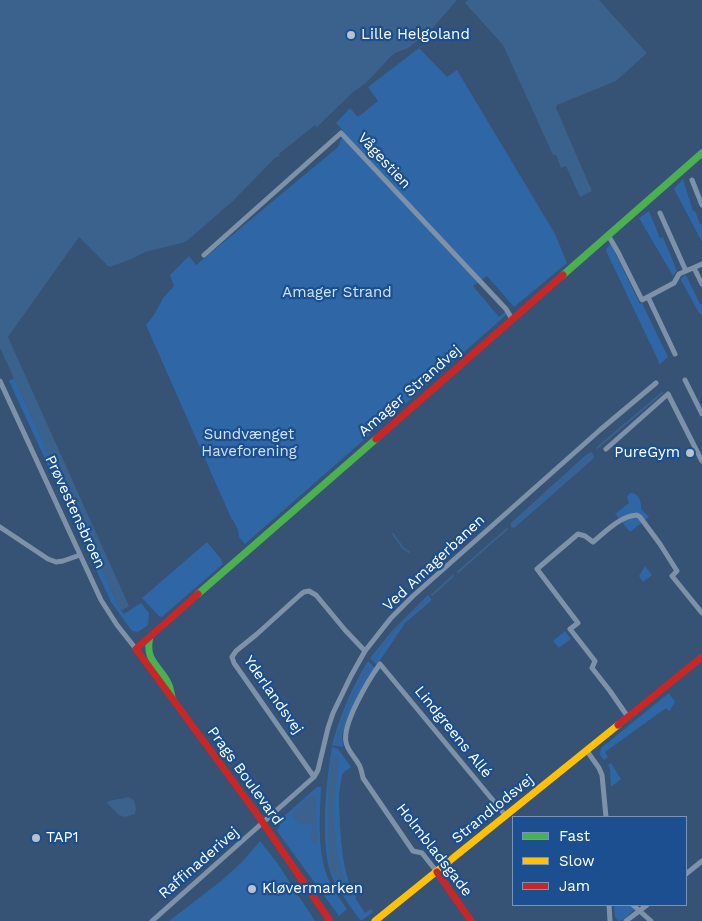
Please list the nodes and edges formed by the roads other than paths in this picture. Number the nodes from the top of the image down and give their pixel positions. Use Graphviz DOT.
graph roads {
  1 [pos="702,153"];
  2 [pos="692,180"];
  3 [pos="702,205"];
  4 [pos="660,214"];
  5 [pos="608,235"];
  6 [pos="204,255"];
  7 [pos="702,264"];
  8 [pos="694,268"];
  9 [pos="686,271"];
  10 [pos="702,284"];
  11 [pos="648,296"];
  12 [pos="512,319"];
  13 [pos="675,354"];
  14 [pos="685,380"];
  15 [pos="0,381"];
  16 [pos="656,382"];
  17 [pos="700,405"];
  18 [pos="702,414"];
  19 [pos="606,449"];
  20 [pos="702,461"];
  21 [pos="0,527"];
  22 [pos="80,555"];
  23 [pos="702,613"];
  24 [pos="150,636"];
  25 [pos="136,649"];
  26 [pos="365,651"];
  27 [pos="702,657"];
  28 [pos="380,664"];
  29 [pos="172,699"];
  30 [pos="628,717"];
  31 [pos="587,750"];
  32 [pos="314,777"];
  33 [pos="506,816"];
  34 [pos="606,816"];
  35 [pos="263,823"];
  36 [pos="702,861"];
  37 [pos="437,872"];
  38 [pos="687,873"];
  39 [pos="610,906"];
  40 [pos="634,906"];
  41 [pos="646,906"];
  42 [pos="640,911"];
  43 [pos="152,921"];
  44 [pos="330,921"];
  45 [pos="375,921"];
  46 [pos="471,921"];
  47 [pos="610,921"];
  48 [pos="626,921"];
  49 [pos="651,921"];
  1 -- 5 [label="street, Amager Strandvej"];
  2 -- 3 [label="street"];
  4 -- 9 [label="street"];
  5 -- 11 [label="street"];
  5 -- 12 [label="street, Amager Strandvej"];
  6 -- 12 [label="street, Vågestien"];
  7 -- 8 [label="street"];
  8 -- 9 [label="street"];
  8 -- 10 [label="street"];
  9 -- 11 [label="street"];
  11 -- 13 [label="street"];
  12 -- 24 [label="street, Amager Strandvej"];
  14 -- 17 [label="street"];
  15 -- 22 [label="street, Prøvestensbroen"];
  16 -- 26 [label="street, Ved Amagerbanen"];
  17 -- 18 [label="street"];
  19 -- 20 [label="street"];
  21 -- 22 [label="street"];
  22 -- 25 [label="street, Prøvestensbroen"];
  23 -- 30 [label="street"];
  24 -- 25 [label="street, Amager Strandvej"];
  24 -- 29 [label="street"];
  25 -- 29 [label="street, Prags Boulevard"];
  26 -- 32 [label="street, Ved Amagerbanen"];
  26 -- 32 [label="street, Yderlandsvej"];
  27 -- 30 [label="street, Strandlodsvej"];
  28 -- 33 [label="street, Lindgreens Allé"];
  28 -- 37 [label="street, Holmbladsgade"];
  29 -- 35 [label="street, Prags Boulevard"];
  30 -- 31 [label="street, Strandlodsvej"];
  31 -- 33 [label="street, Strandlodsvej"];
  31 -- 34 [label="street"];
  32 -- 35 [label="street"];
  33 -- 37 [label="street, Strandlodsvej"];
  35 -- 43 [label="street, Raffinaderivej"];
  35 -- 44 [label="street, Prags Boulevard"];
  36 -- 38 [label="street"];
  37 -- 45 [label="street, Strandlodsvej"];
  37 -- 46 [label="street, Holmbladsgade"];
  39 -- 47 [label="street"];
  40 -- 42 [label="street"];
  41 -- 42 [label="street"];
  42 -- 48 [label="street"];
  42 -- 49 [label="street"];
}
